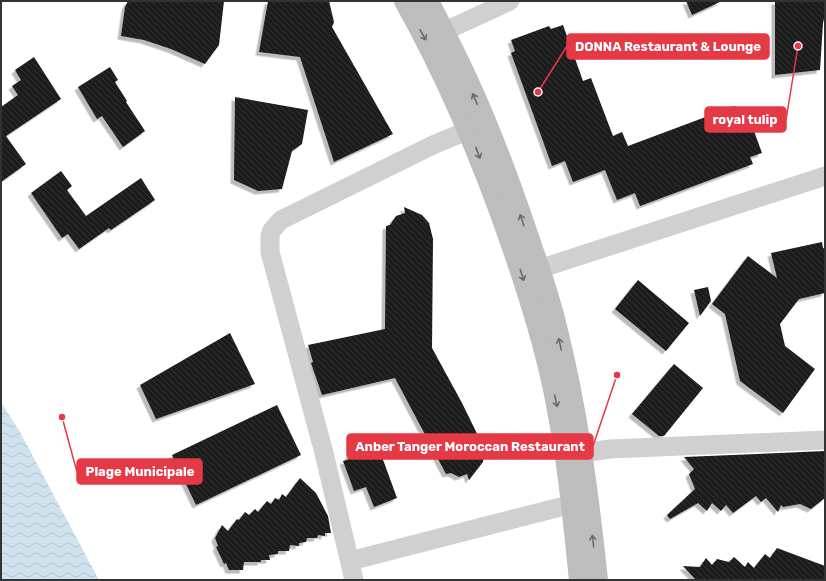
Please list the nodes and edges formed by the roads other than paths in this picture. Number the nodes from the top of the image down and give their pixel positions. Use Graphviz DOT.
graph roads {
  1 [pos="405,1"];
  2 [pos="428,1"];
  3 [pos="510,1"];
  4 [pos="443,32"];
  5 [pos="469,130"];
  6 [pos="825,176"];
  7 [pos="539,269"];
  8 [pos="825,440"];
  9 [pos="582,453"];
  10 [pos="572,504"];
  11 [pos="350,561"];
  12 [pos="354,580"];
  13 [pos="580,580"];
  14 [pos="597,580"];
  1 -- 5 [label="main road, one-way"];
  2 -- 4 [label="main road"];
  3 -- 4 [label="street"];
  7 -- 4 [label="main road, one-way"];
  5 -- 10 [label="main road, one-way"];
  5 -- 11 [label="street"];
  6 -- 7 [label="street"];
  9 -- 7 [label="main road, one-way"];
  8 -- 9 [label="street"];
  14 -- 9 [label="main road, one-way"];
  10 -- 11 [label="street"];
  10 -- 13 [label="main road"];
  11 -- 12 [label="street"];
}
